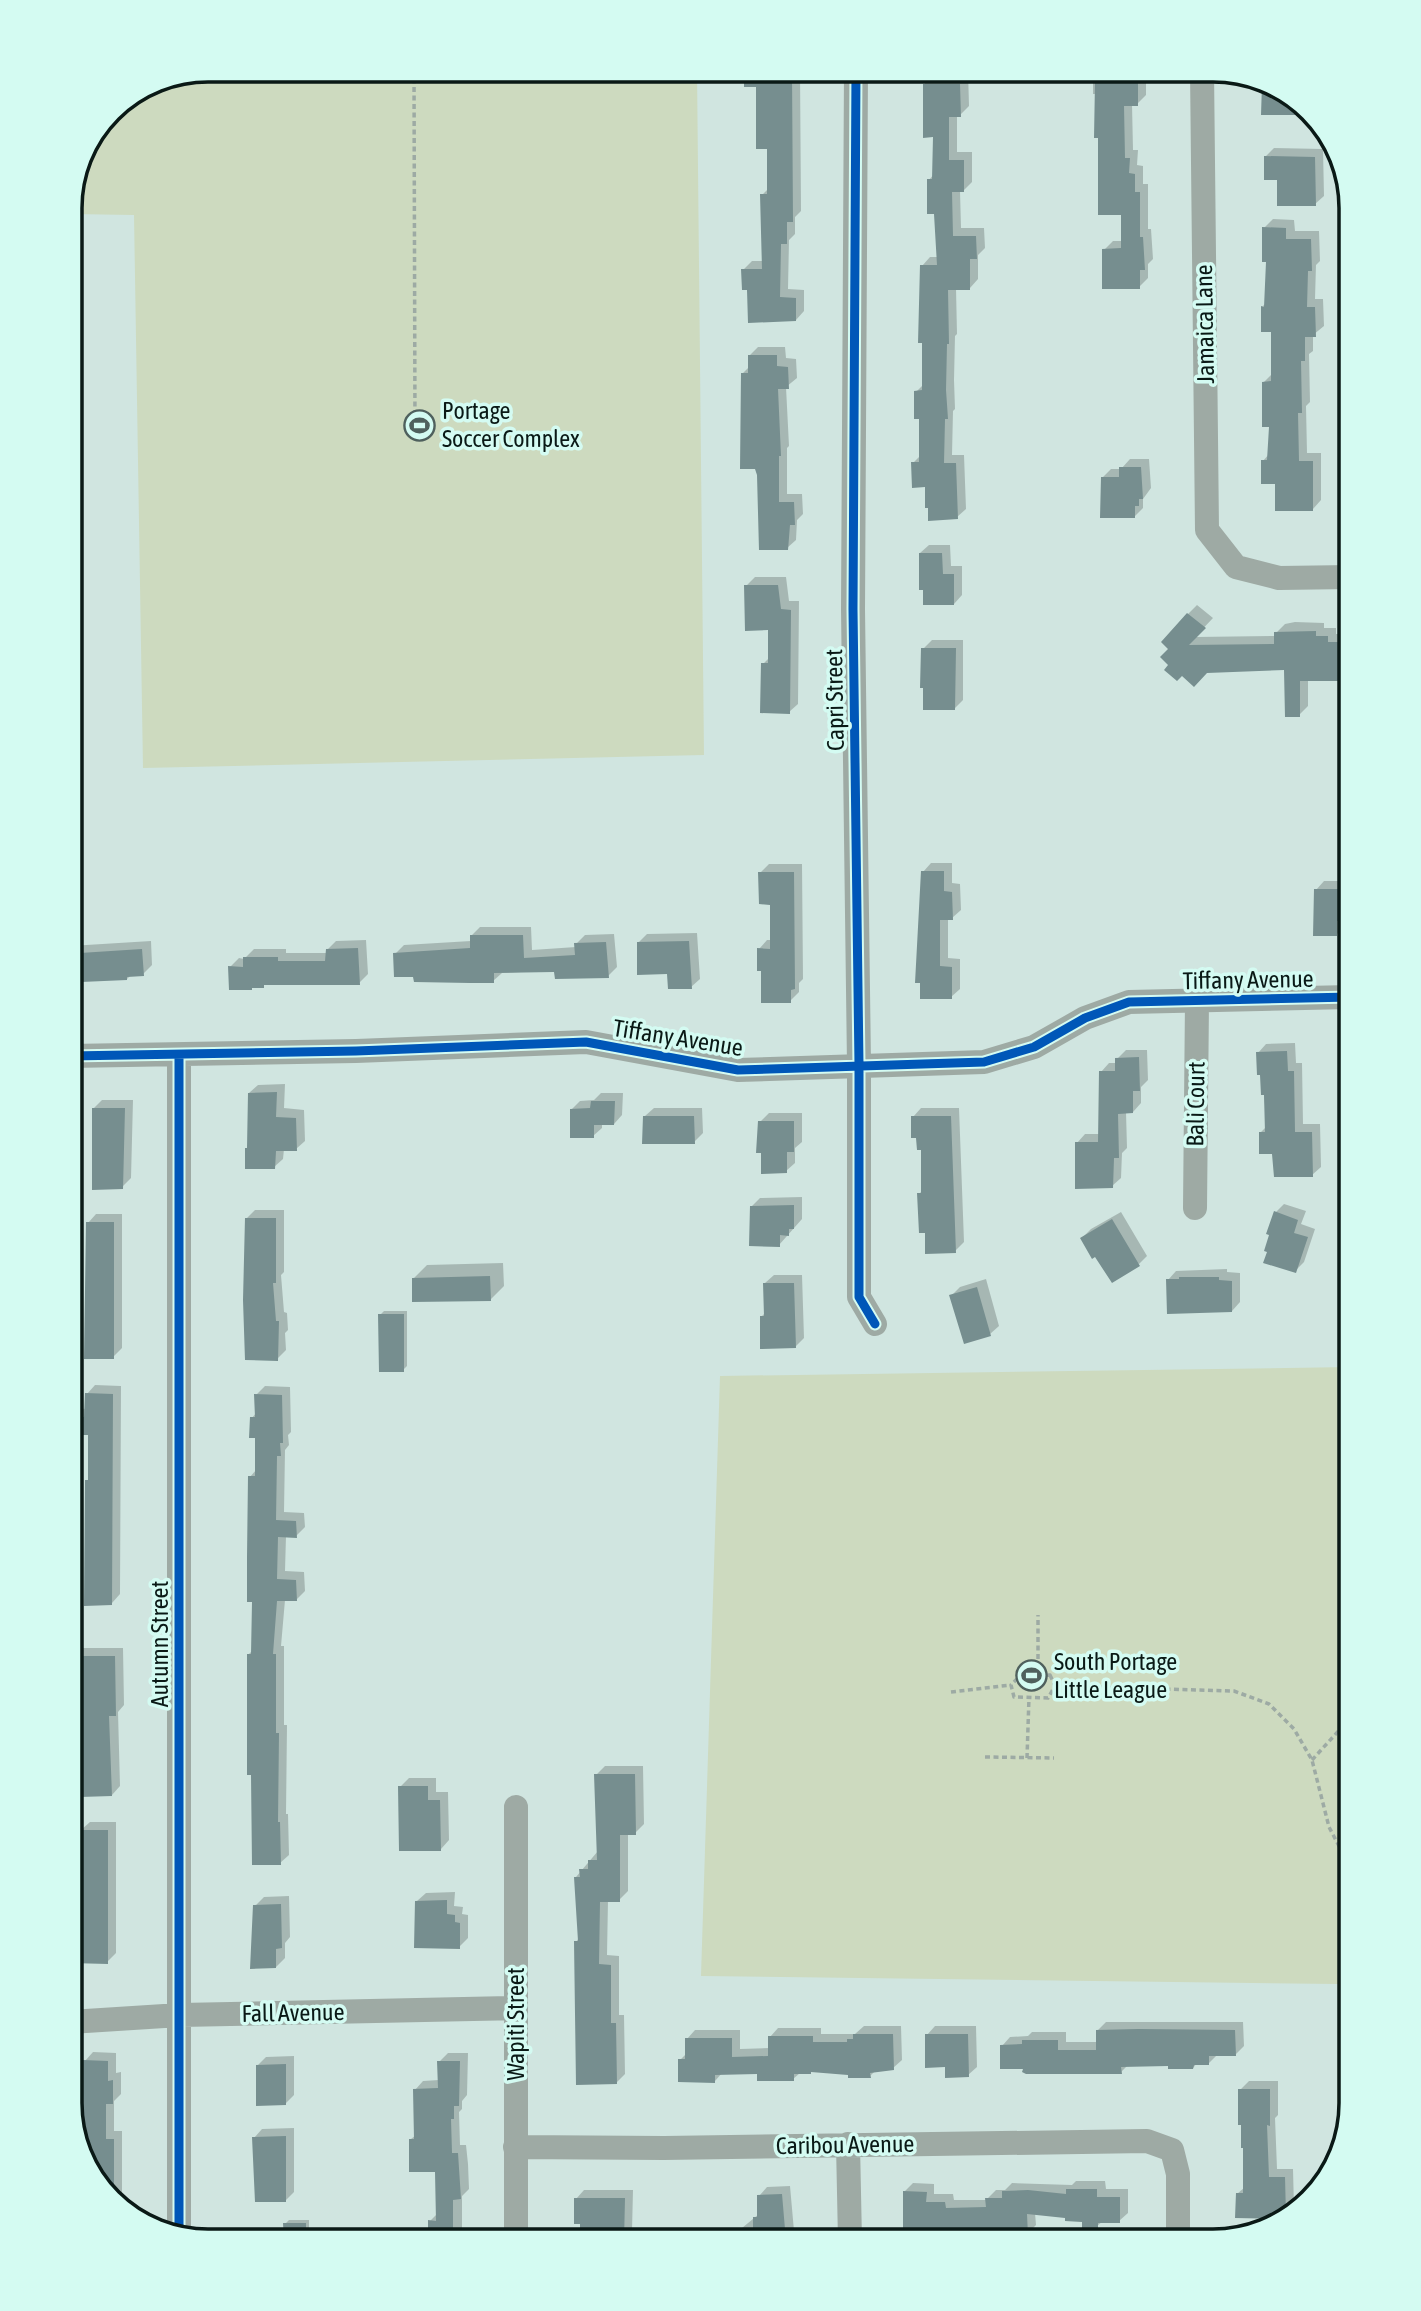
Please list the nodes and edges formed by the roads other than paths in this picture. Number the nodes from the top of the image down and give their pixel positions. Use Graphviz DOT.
graph roads {
  1 [pos="856,83"];
  2 [pos="1202,83"];
  3 [pos="1339,577"];
  4 [pos="1339,997"];
  5 [pos="1197,1000"];
  6 [pos="178,1055"];
  7 [pos="83,1056"];
  8 [pos="859,1065"];
  9 [pos="1195,1208"];
  10 [pos="875,1324"];
  11 [pos="516,1807"];
  12 [pos="516,2008"];
  13 [pos="180,2015"];
  14 [pos="82,2021"];
  15 [pos="848,2144"];
  16 [pos="516,2147"];
  17 [pos="179,2225"];
  18 [pos="516,2228"];
  19 [pos="850,2229"];
  20 [pos="1178,2229"];
  1 -- 8 [label="street, Capri Street"];
  2 -- 3 [label="street, Jamaica Lane"];
  4 -- 5 [label="street, Tiffany Avenue"];
  5 -- 8 [label="street, Tiffany Avenue"];
  5 -- 9 [label="street, Bali Court"];
  6 -- 7 [label="street, Tiffany Avenue"];
  6 -- 8 [label="street, Tiffany Avenue"];
  6 -- 13 [label="street, Autumn Street"];
  8 -- 10 [label="street, Capri Street"];
  11 -- 12 [label="street, Wapiti Street"];
  12 -- 13 [label="street, Fall Avenue"];
  12 -- 16 [label="street, Wapiti Street"];
  13 -- 14 [label="street, Fall Avenue"];
  13 -- 17 [label="street, Autumn Street"];
  15 -- 16 [label="street, Caribou Avenue"];
  15 -- 19 [label="street"];
  15 -- 20 [label="street, Caribou Avenue"];
  16 -- 18 [label="street, Wapiti Street"];
}
